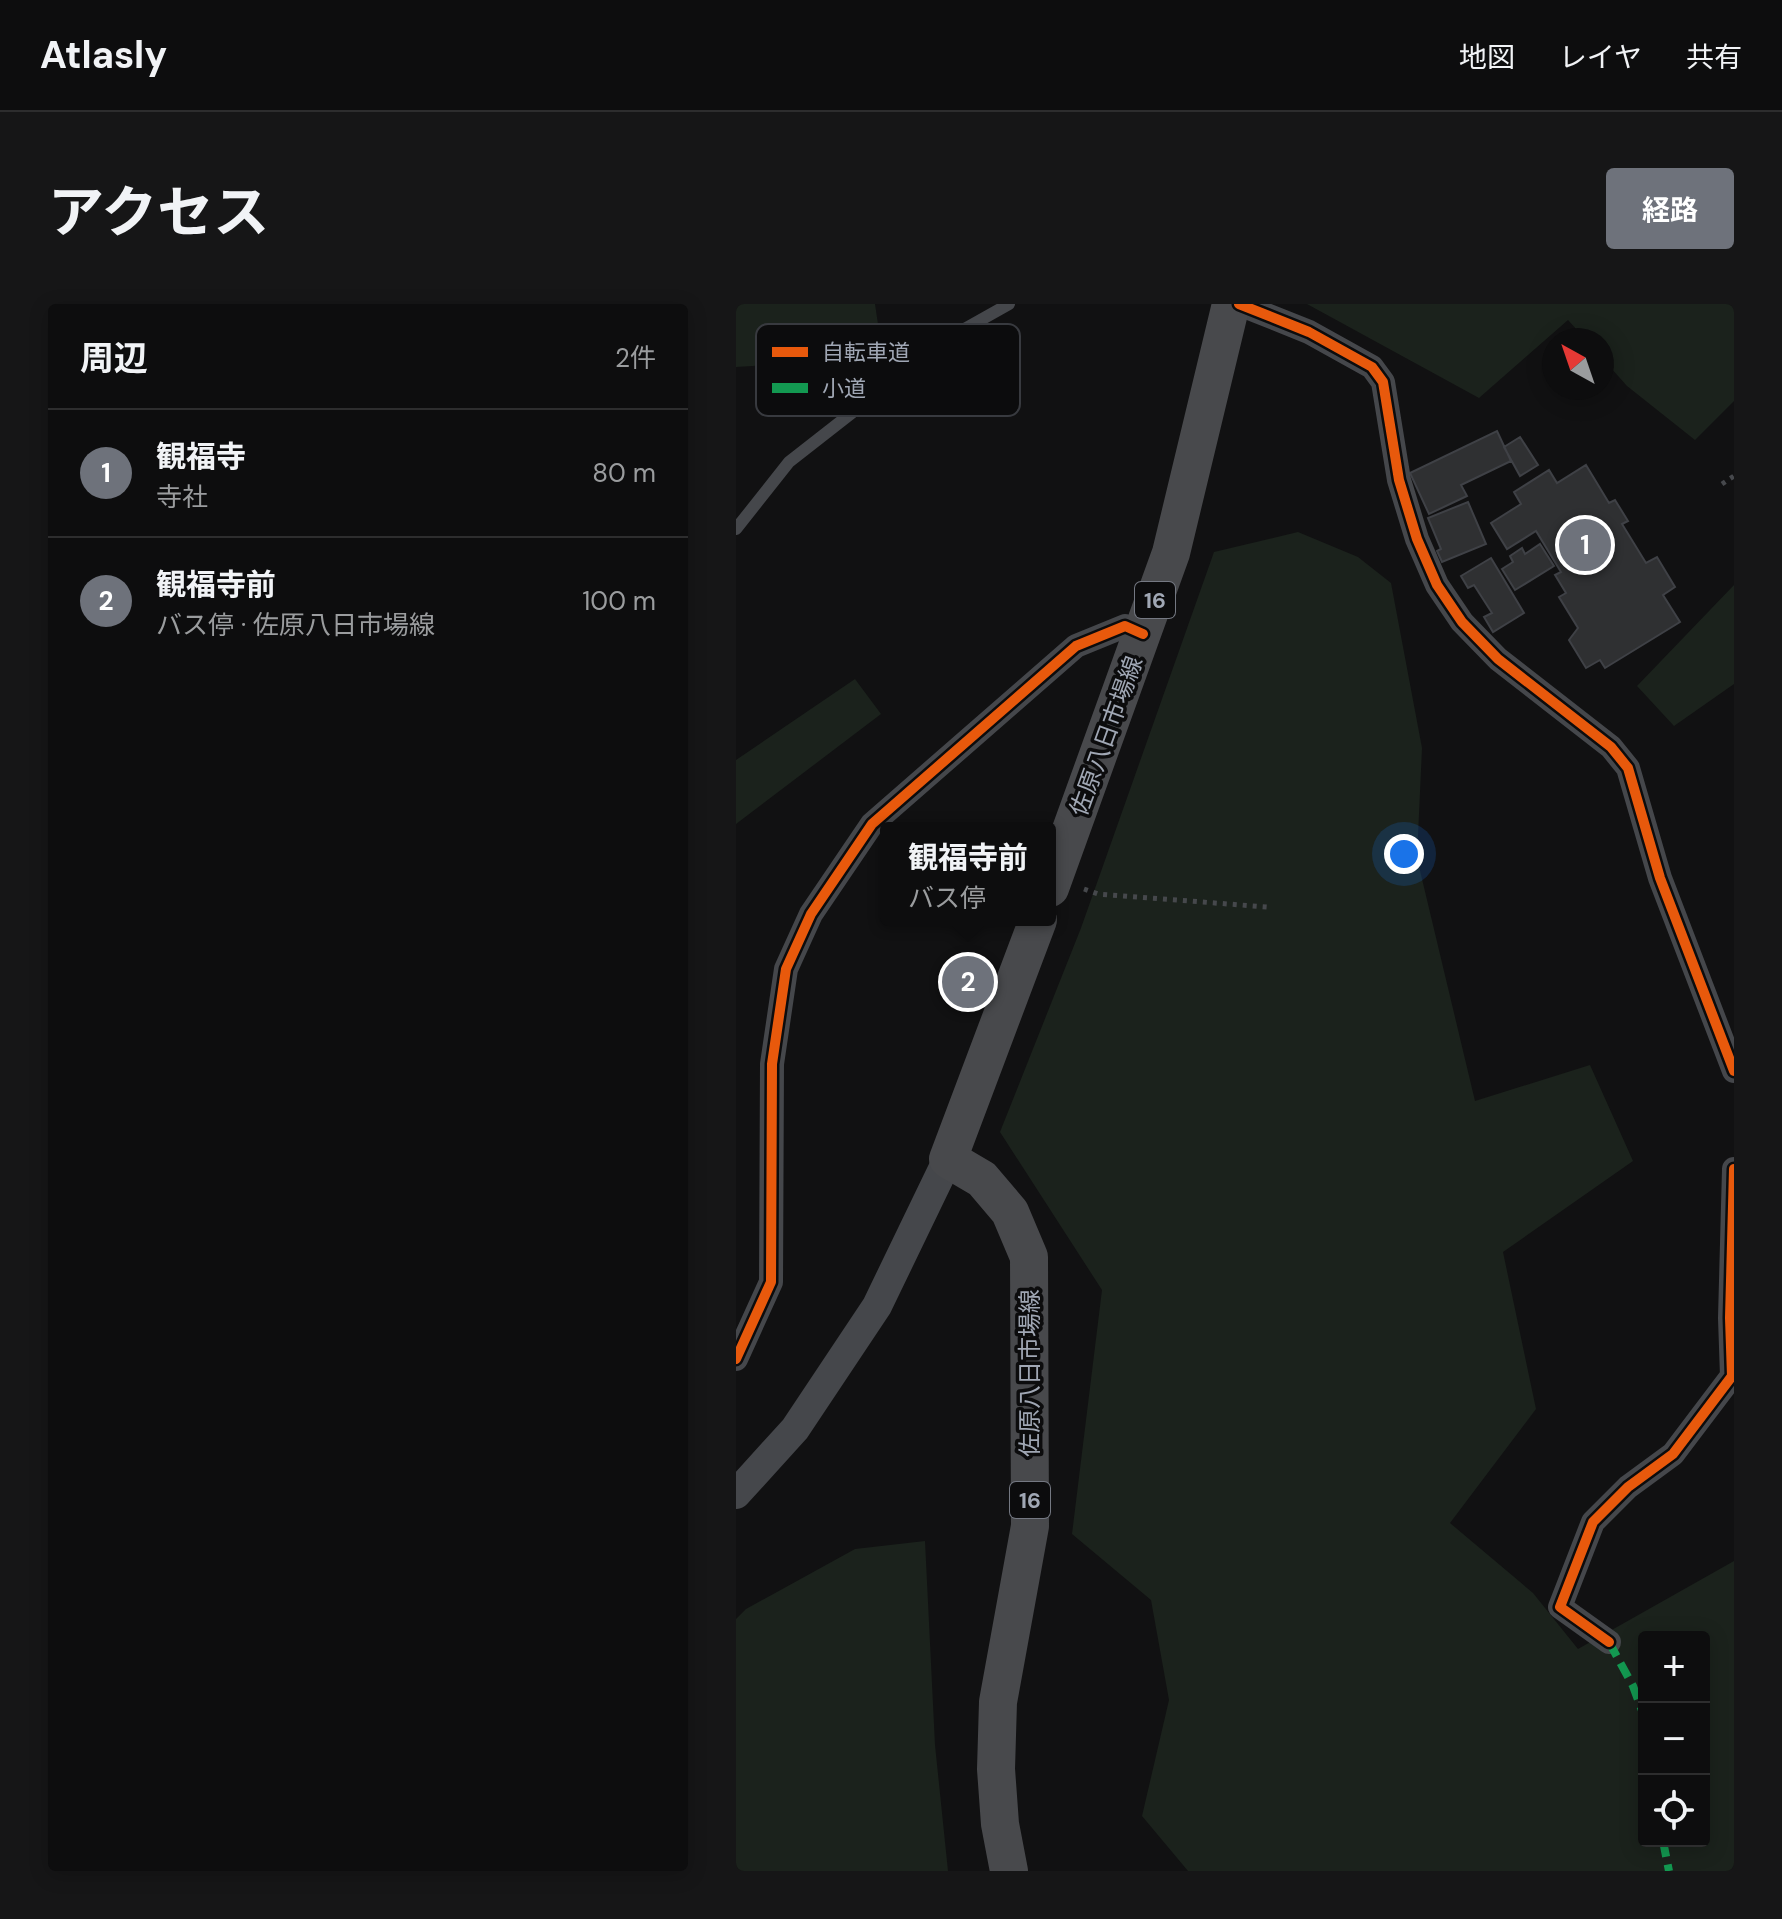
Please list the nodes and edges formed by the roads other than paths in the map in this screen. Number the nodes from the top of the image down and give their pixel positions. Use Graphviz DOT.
graph roads {
  1 [pos="1009,304"];
  2 [pos="1231,304"];
  3 [pos="1239,304"];
  4 [pos="973,324"];
  5 [pos="848,416"];
  6 [pos="736,529"];
  7 [pos="1143,634"];
  8 [pos="1056,872"];
  9 [pos="1036,926"];
  10 [pos="1734,1071"];
  11 [pos="948,1159"];
  12 [pos="1734,1169"];
  13 [pos="736,1359"];
  14 [pos="736,1494"];
  15 [pos="1609,1642"];
  16 [pos="1009,1871"];
  1 -- 4 [label="lane"];
  2 -- 7 [label="main road, 佐原八日市場線 / 16"];
  3 -- 10 [label="street"];
  5 -- 6 [label="lane"];
  7 -- 8 [label="main road, 佐原八日市場線 / 16"];
  7 -- 13 [label="street"];
  9 -- 11 [label="main road"];
  11 -- 14 [label="street"];
  11 -- 16 [label="main road, 佐原八日市場線 / 16"];
  12 -- 15 [label="street"];
}
